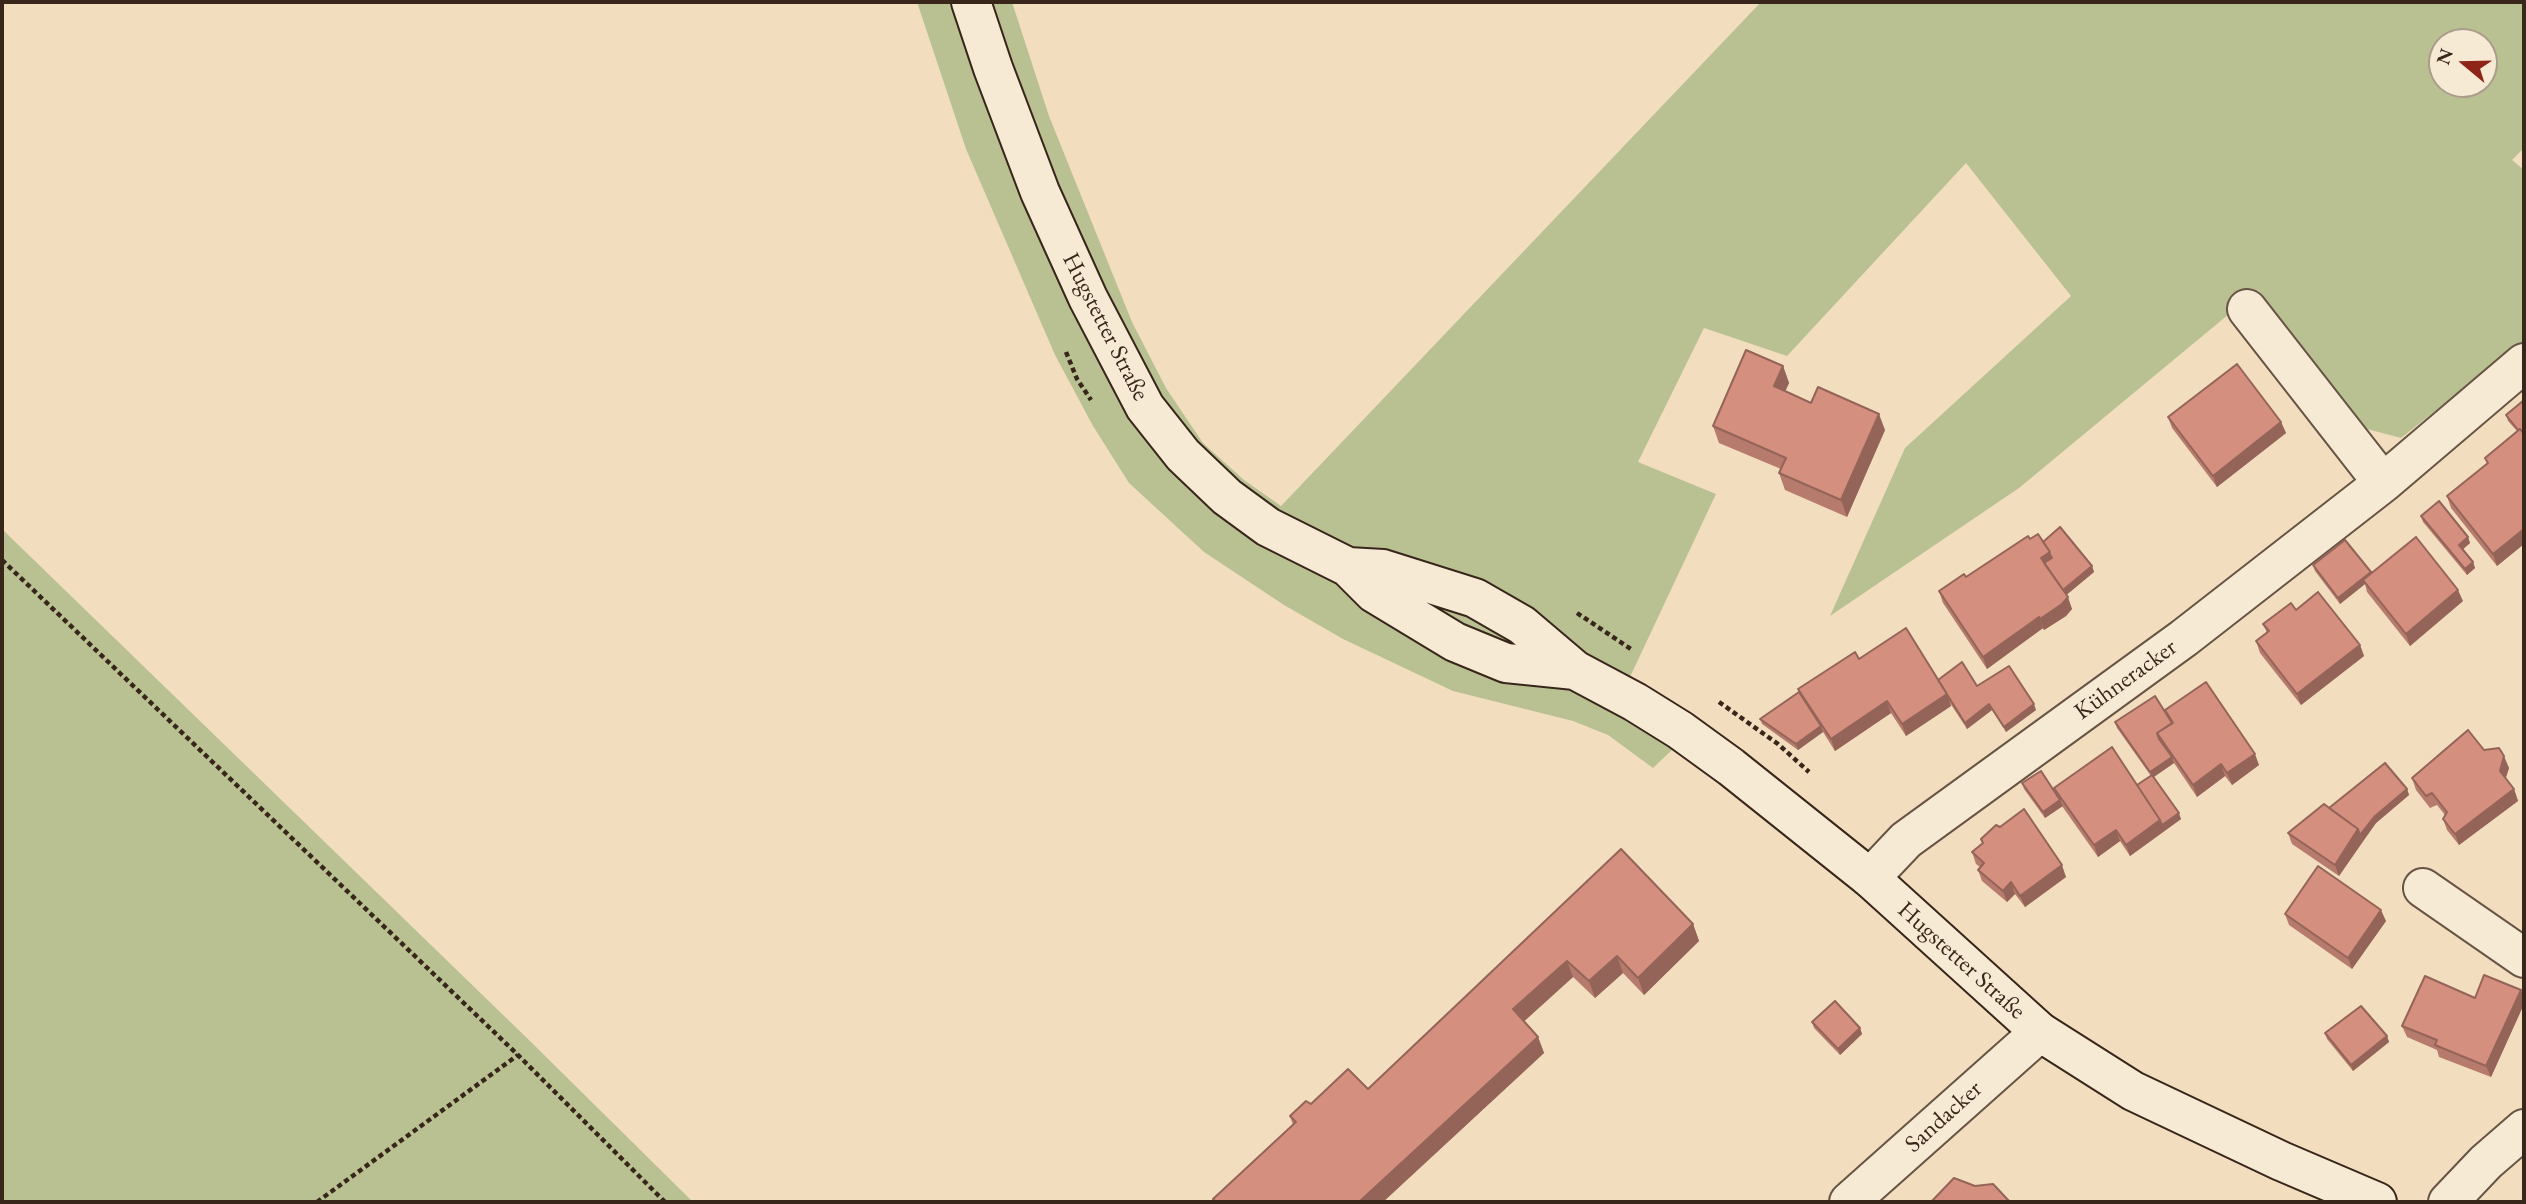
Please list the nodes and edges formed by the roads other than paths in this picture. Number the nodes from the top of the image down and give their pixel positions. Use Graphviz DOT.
graph roads {
  1 [pos="971,2"];
  2 [pos="2247,309"];
  3 [pos="2524,363"];
  4 [pos="2384,483"];
  5 [pos="1870,878"];
  6 [pos="2423,888"];
  7 [pos="2524,958"];
  8 [pos="2040,1032"];
  9 [pos="2524,1129"];
  10 [pos="1849,1202"];
  11 [pos="2377,1202"];
  12 [pos="2448,1202"];
  1 -- 5 [label="street, Hugstetter Straße"];
  2 -- 4 [label="street"];
  3 -- 4 [label="street, Kühneracker"];
  4 -- 5 [label="street, Kühneracker"];
  5 -- 8 [label="street, Hugstetter Straße"];
  6 -- 7 [label="street"];
  8 -- 10 [label="street, Sandacker"];
  8 -- 11 [label="street, Hugstetter Straße"];
  9 -- 12 [label="street"];
}
